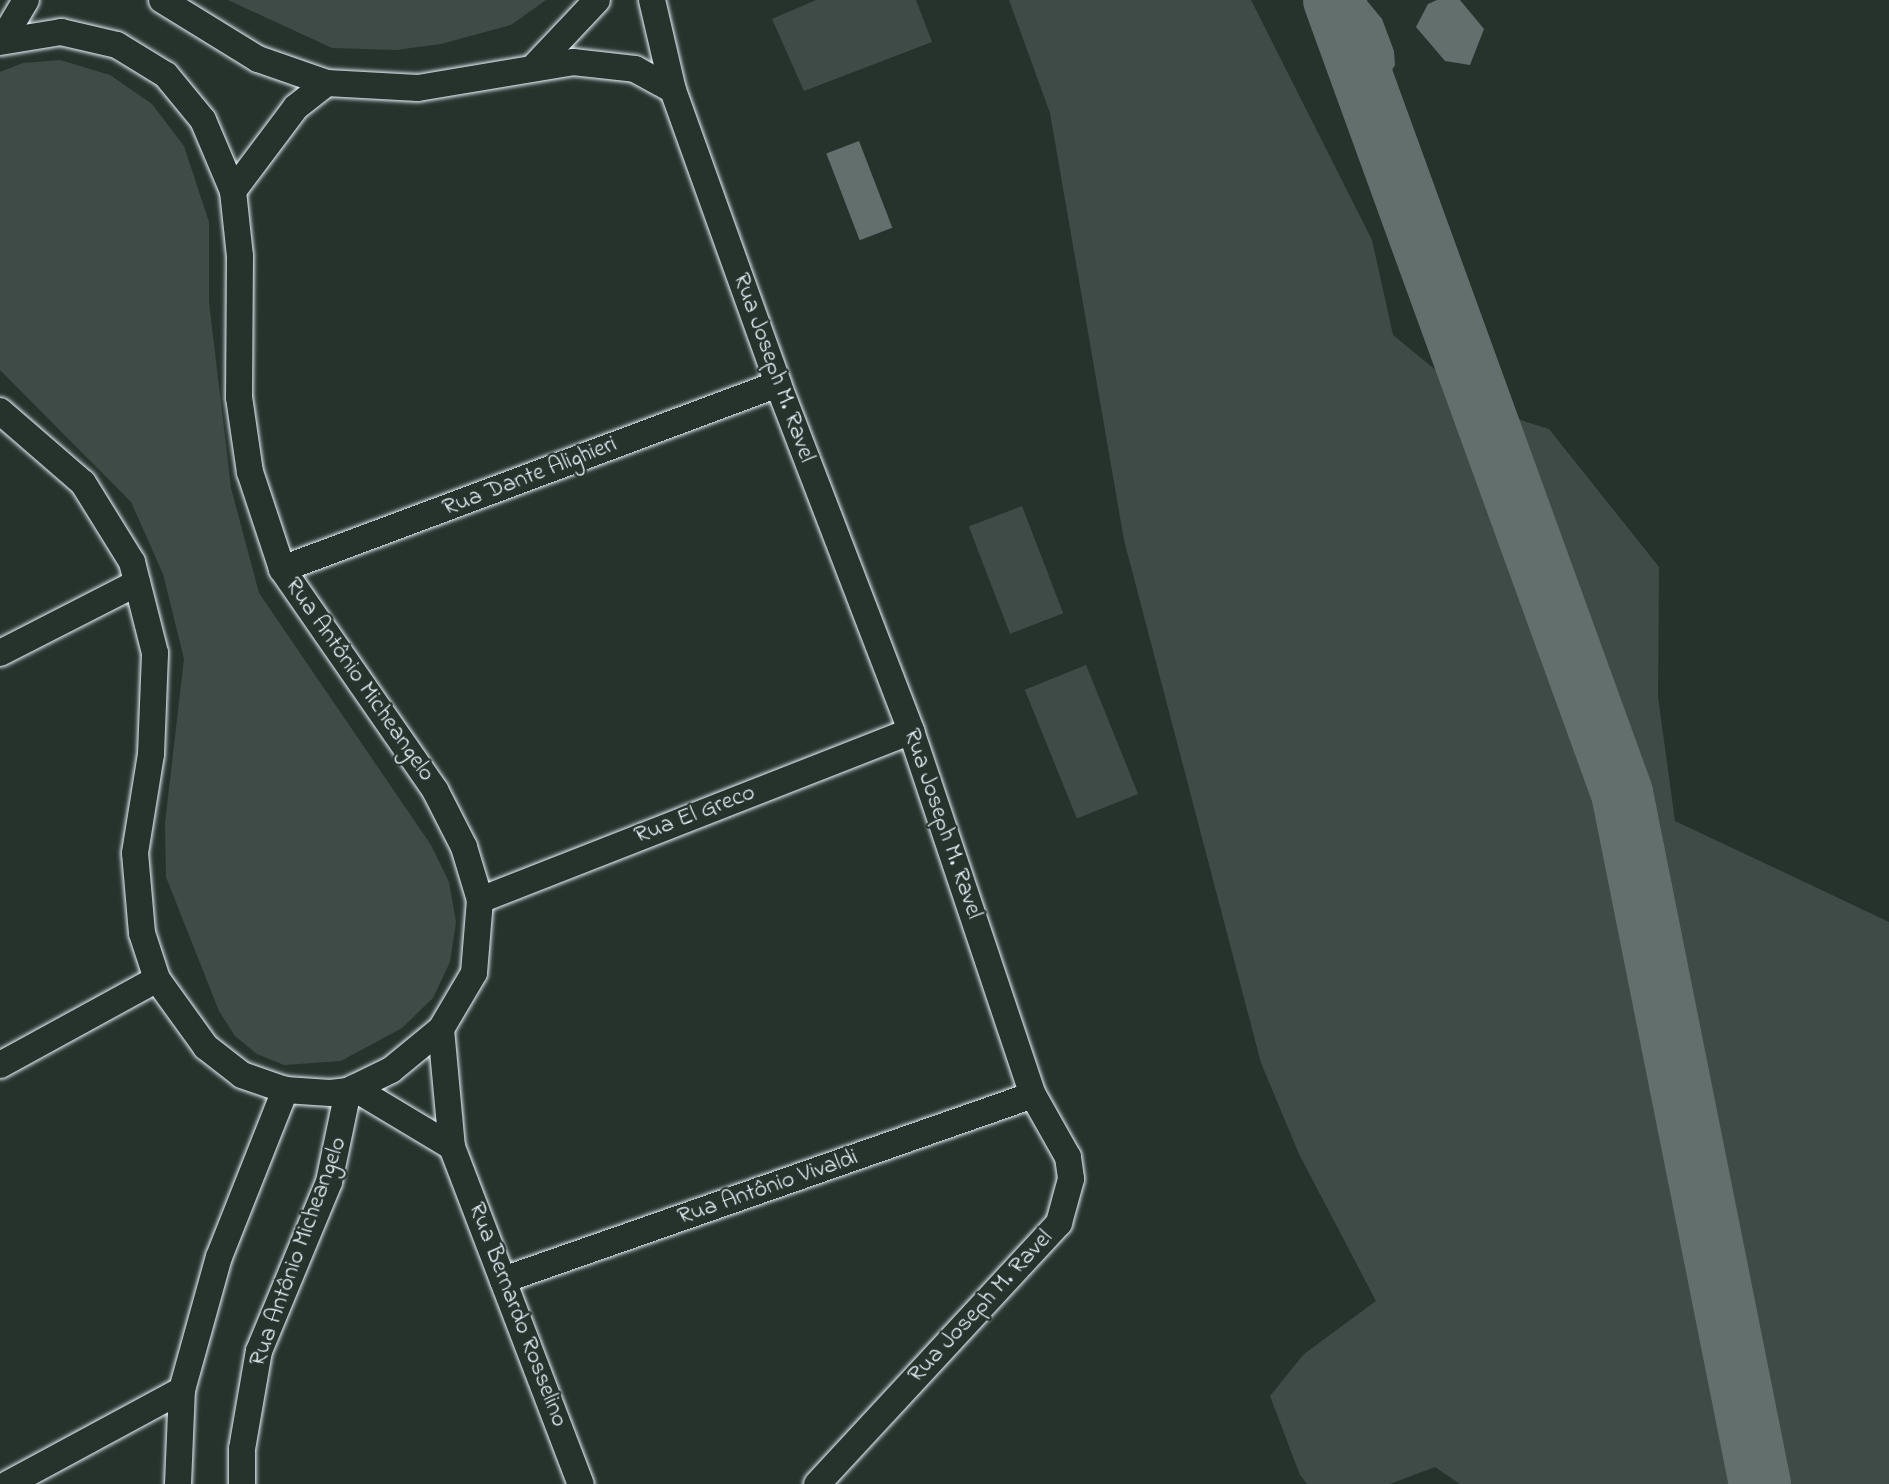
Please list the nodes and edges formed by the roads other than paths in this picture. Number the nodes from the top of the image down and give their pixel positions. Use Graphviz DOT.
graph roads {
  1 [pos="26,0"];
  2 [pos="162,0"];
  3 [pos="597,0"];
  4 [pos="652,0"];
  5 [pos="2,40"];
  6 [pos="532,68"];
  7 [pos="327,83"];
  8 [pos="674,90"];
  9 [pos="232,191"];
  10 [pos="778,384"];
  11 [pos="0,411"];
  12 [pos="282,569"];
  13 [pos="138,583"];
  14 [pos="0,652"];
  15 [pos="911,731"];
  16 [pos="480,900"];
  17 [pos="157,979"];
  18 [pos="441,1029"];
  19 [pos="0,1065"];
  20 [pos="351,1089"];
  21 [pos="285,1090"];
  22 [pos="1033,1095"];
  23 [pos="452,1147"];
  24 [pos="503,1280"];
  25 [pos="182,1390"];
  26 [pos="8,1484"];
  27 [pos="178,1484"];
  28 [pos="242,1484"];
  29 [pos="581,1484"];
  30 [pos="817,1484"];
  1 -- 5 [label="street, Rua Antônio Micheangelo"];
  2 -- 7 [label="street"];
  3 -- 6 [label="street"];
  4 -- 8 [label="street, Rua Joseph M. Ravel"];
  5 -- 9 [label="street, Rua Antônio Micheangelo"];
  6 -- 7 [label="street"];
  6 -- 8 [label="street"];
  7 -- 9 [label="street"];
  8 -- 10 [label="street, Rua Joseph M. Ravel"];
  9 -- 12 [label="street, Rua Antônio Micheangelo"];
  10 -- 12 [label="street, Rua Dante Alighieri"];
  10 -- 15 [label="street, Rua Joseph M. Ravel"];
  11 -- 13 [label="street, Rua Antônio Micheangelo"];
  12 -- 16 [label="street, Rua Antônio Micheangelo"];
  13 -- 14 [label="street"];
  13 -- 17 [label="street, Rua Antônio Micheangelo"];
  15 -- 16 [label="street, Rua El Greco"];
  15 -- 22 [label="street, Rua Joseph M. Ravel"];
  16 -- 18 [label="street, Rua Antônio Micheangelo"];
  17 -- 19 [label="street"];
  17 -- 21 [label="street, Rua Antônio Micheangelo"];
  18 -- 20 [label="street, Rua Antônio Micheangelo"];
  18 -- 23 [label="street, Rua Bernardo Rosselino"];
  20 -- 21 [label="street, Rua Antônio Micheangelo"];
  20 -- 23 [label="street"];
  20 -- 28 [label="street, Rua Antônio Micheangelo"];
  21 -- 25 [label="street"];
  22 -- 24 [label="street, Rua Antônio Vivaldi"];
  22 -- 30 [label="street, Rua Joseph M. Ravel"];
  23 -- 24 [label="street, Rua Bernardo Rosselino"];
  24 -- 29 [label="street, Rua Bernardo Rosselino"];
  25 -- 26 [label="street"];
  25 -- 27 [label="street"];
}
